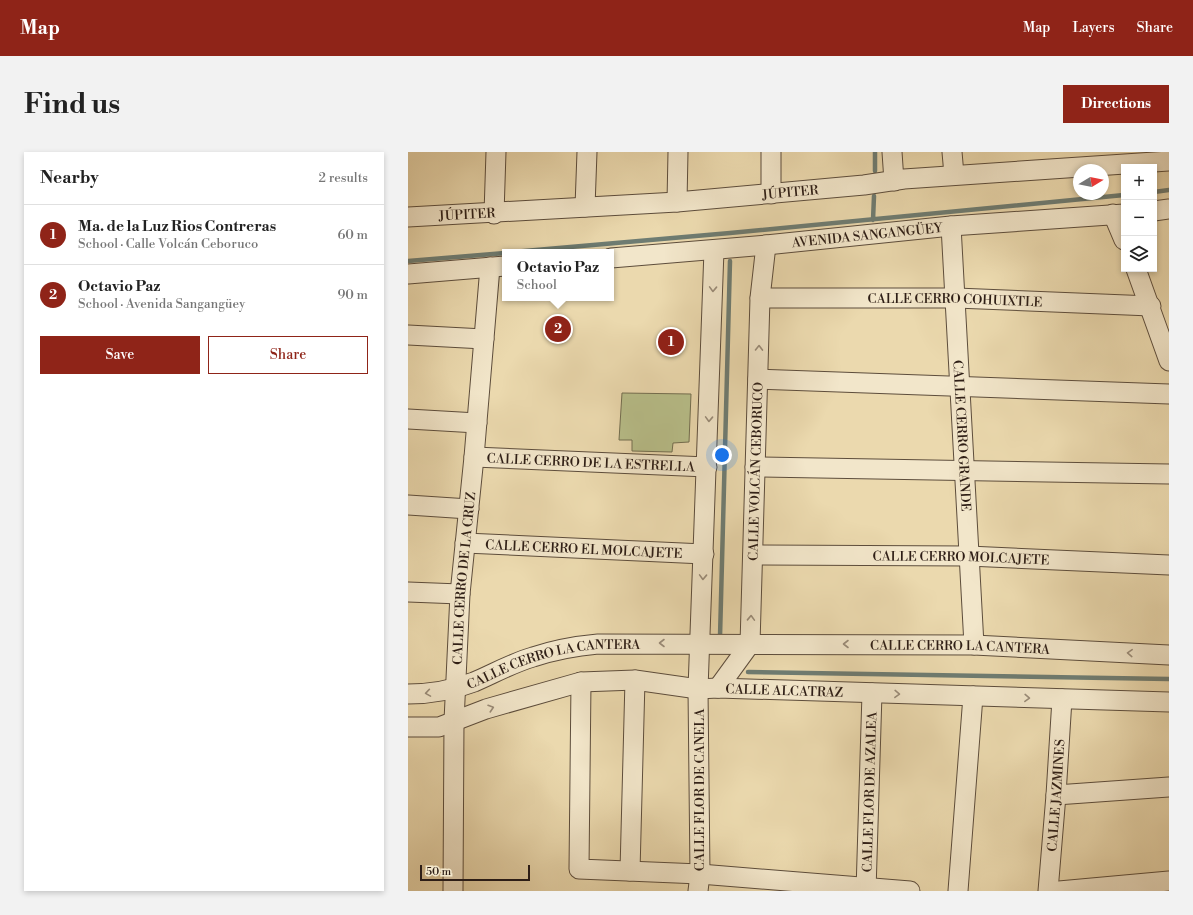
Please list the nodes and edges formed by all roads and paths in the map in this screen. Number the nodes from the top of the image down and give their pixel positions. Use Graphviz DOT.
graph roads {
  1 [pos="496,152"];
  2 [pos="587,152"];
  3 [pos="678,152"];
  4 [pos="771,152"];
  5 [pos="892,152"];
  6 [pos="952,152"];
  7 [pos="1169,161"];
  8 [pos="954,175"];
  9 [pos="894,181"];
  10 [pos="771,194"];
  11 [pos="677,202"];
  12 [pos="586,207"];
  13 [pos="1169,210"];
  14 [pos="1157,211"];
  15 [pos="494,214"];
  16 [pos="1119,214"];
  17 [pos="409,217"];
  18 [pos="951,226"];
  19 [pos="1123,236"];
  20 [pos="766,245"];
  21 [pos="714,250"];
  22 [pos="614,258"];
  23 [pos="498,266"];
  24 [pos="1137,272"];
  25 [pos="408,274"];
  26 [pos="760,298"];
  27 [pos="956,298"];
  28 [pos="1150,306"];
  29 [pos="408,335"];
  30 [pos="484,339"];
  31 [pos="1169,361"];
  32 [pos="758,379"];
  33 [pos="961,387"];
  34 [pos="1169,394"];
  35 [pos="408,419"];
  36 [pos="477,423"];
  37 [pos="474,457"];
  38 [pos="707,467"];
  39 [pos="755,467"];
  40 [pos="964,470"];
  41 [pos="1169,474"];
  42 [pos="408,505"];
  43 [pos="469,509"];
  44 [pos="465,544"];
  45 [pos="704,554"];
  46 [pos="753,555"];
  47 [pos="968,556"];
  48 [pos="1169,565"];
  49 [pos="408,592"];
  50 [pos="460,594"];
  51 [pos="701,643"];
  52 [pos="750,644"];
  53 [pos="974,645"];
  54 [pos="1169,655"];
  55 [pos="635,680"];
  56 [pos="581,682"];
  57 [pos="456,686"];
  58 [pos="718,688"];
  59 [pos="698,689"];
  60 [pos="872,693"];
  61 [pos="408,694"];
  62 [pos="973,696"];
  63 [pos="1062,699"];
  64 [pos="1169,702"];
  65 [pos="454,721"];
  66 [pos="408,726"];
  67 [pos="1169,787"];
  68 [pos="1056,795"];
  69 [pos="630,871"];
  70 [pos="1169,881"];
  71 [pos="699,882"];
  72 [pos="866,889"];
  73 [pos="453,891"];
  74 [pos="910,891"];
  75 [pos="958,891"];
  76 [pos="1048,891"];
  77 [pos="1059,891"];
  1 -- 15 [label="street"];
  2 -- 12 [label="street"];
  3 -- 11 [label="street"];
  4 -- 10 [label="street"];
  5 -- 9 [label="street"];
  6 -- 8 [label="street"];
  7 -- 8 [label="street, JÚPITER"];
  8 -- 9 [label="street, JÚPITER"];
  9 -- 10 [label="street, JÚPITER"];
  10 -- 11 [label="street, JÚPITER"];
  11 -- 12 [label="street, JÚPITER"];
  12 -- 15 [label="street, JÚPITER"];
  13 -- 14 [label="street"];
  15 -- 17 [label="street, JÚPITER"];
  16 -- 18 [label="street, AVENIDA SANGANGÜEY"];
  16 -- 19 [label="street"];
  18 -- 20 [label="street, AVENIDA SANGANGÜEY"];
  18 -- 27 [label="street, CALLE CERRO GRANDE"];
  20 -- 21 [label="street, AVENIDA SANGANGÜEY"];
  20 -- 26 [label="street, CALLE VOLCÁN CEBORUCO"];
  21 -- 22 [label="street, AVENIDA SANGANGÜEY"];
  21 -- 38 [label="street, one-way"];
  23 -- 25 [label="street"];
  23 -- 30 [label="street, CALLE CERRO DE LA CRUZ"];
  24 -- 28 [label="street"];
  26 -- 27 [label="street, CALLE CERRO COHUIXTLE"];
  32 -- 26 [label="street, CALLE VOLCÁN CEBORUCO, one-way"];
  27 -- 28 [label="street, CALLE CERRO COHUIXTLE"];
  27 -- 33 [label="street, CALLE CERRO GRANDE"];
  28 -- 31 [label="street"];
  29 -- 30 [label="street"];
  30 -- 36 [label="street, CALLE CERRO DE LA CRUZ"];
  32 -- 33 [label="street"];
  32 -- 39 [label="street, CALLE VOLCÁN CEBORUCO"];
  33 -- 34 [label="street"];
  33 -- 40 [label="street, CALLE CERRO GRANDE"];
  35 -- 36 [label="street"];
  36 -- 37 [label="street, CALLE CERRO DE LA CRUZ"];
  37 -- 38 [label="street, CALLE CERRO DE LA ESTRELLA"];
  37 -- 43 [label="street, CALLE CERRO DE LA CRUZ"];
  38 -- 45 [label="street"];
  39 -- 40 [label="street"];
  39 -- 46 [label="street, CALLE VOLCÁN CEBORUCO"];
  40 -- 41 [label="street"];
  40 -- 47 [label="street, CALLE CERRO GRANDE"];
  42 -- 43 [label="street"];
  43 -- 44 [label="street, CALLE CERRO DE LA CRUZ"];
  44 -- 45 [label="street, CALLE CERRO EL MOLCAJETE"];
  44 -- 50 [label="street, CALLE CERRO DE LA CRUZ"];
  45 -- 51 [label="street, one-way"];
  46 -- 47 [label="street, CALLE CERRO MOLCAJETE"];
  52 -- 46 [label="street, CALLE VOLCÁN CEBORUCO, one-way"];
  47 -- 48 [label="street, CALLE CERRO MOLCAJETE"];
  47 -- 53 [label="street, CALLE CERRO GRANDE"];
  49 -- 50 [label="street"];
  50 -- 57 [label="street, CALLE CERRO DE LA CRUZ"];
  51 -- 52 [label="street, CALLE CERRO LA CANTERA"];
  51 -- 57 [label="street, CALLE CERRO LA CANTERA, one-way"];
  51 -- 59 [label="street"];
  53 -- 52 [label="street, CALLE CERRO LA CANTERA, one-way"];
  52 -- 58 [label="street"];
  54 -- 53 [label="street, CALLE CERRO LA CANTERA, one-way"];
  55 -- 56 [label="street, CALLE ALCATRAZ"];
  55 -- 59 [label="street, CALLE ALCATRAZ"];
  55 -- 69 [label="street"];
  65 -- 56 [label="street, CALLE ALCATRAZ, one-way"];
  56 -- 69 [label="street"];
  57 -- 61 [label="street, CALLE CERRO LA CANTERA, one-way"];
  57 -- 65 [label="street, CALLE CERRO DE LA CRUZ"];
  58 -- 59 [label="street, CALLE ALCATRAZ"];
  58 -- 60 [label="street, CALLE ALCATRAZ"];
  59 -- 71 [label="street, CALLE FLOR DE CANELA"];
  60 -- 62 [label="street, CALLE ALCATRAZ, one-way"];
  60 -- 72 [label="street, CALLE FLOR DE AZALEA"];
  62 -- 63 [label="street, CALLE ALCATRAZ, one-way"];
  62 -- 75 [label="street"];
  63 -- 64 [label="street, CALLE ALCATRAZ"];
  63 -- 68 [label="street, CALLE JAZMINES"];
  65 -- 66 [label="street, CALLE ALCATRAZ"];
  65 -- 73 [label="street, CALLE CERRO DE LA CRUZ"];
  67 -- 68 [label="street"];
  68 -- 76 [label="street, CALLE JAZMINES"];
  69 -- 71 [label="street"];
  70 -- 77 [label="street"];
  71 -- 72 [label="street"];
  72 -- 74 [label="street"];
}
